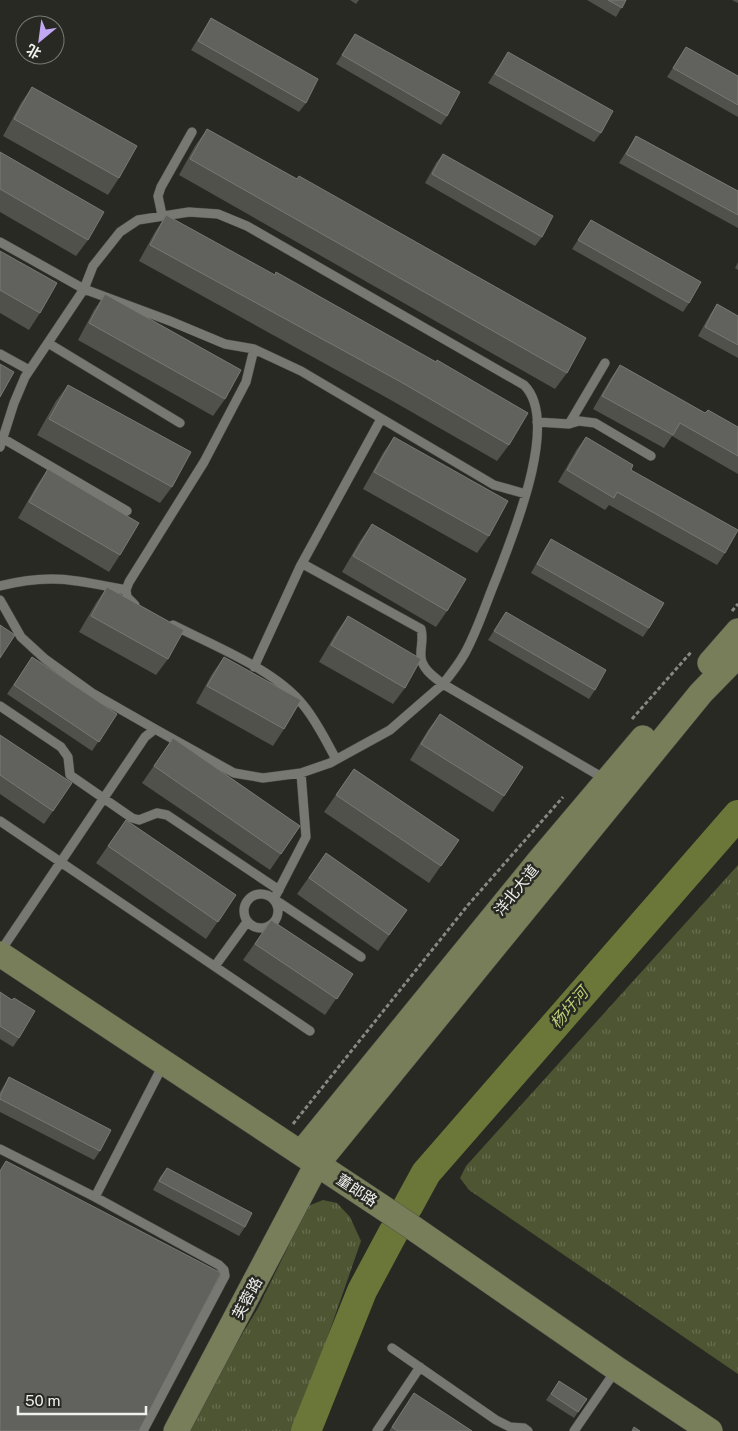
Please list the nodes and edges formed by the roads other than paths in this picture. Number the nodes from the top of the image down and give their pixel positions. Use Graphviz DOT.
graph roads {
  1 [pos="192,132"];
  2 [pos="162,215"];
  3 [pos="0,242"];
  4 [pos="84,289"];
  5 [pos="48,343"];
  6 [pos="254,349"];
  7 [pos="0,354"];
  8 [pos="605,362"];
  9 [pos="30,370"];
  10 [pos="381,419"];
  11 [pos="537,422"];
  12 [pos="180,423"];
  13 [pos="569,424"];
  14 [pos="1,442"];
  15 [pos="651,456"];
  16 [pos="526,494"];
  17 [pos="127,511"];
  18 [pos="303,564"];
  19 [pos="0,586"];
  20 [pos="126,590"];
  21 [pos="0,600"];
  22 [pos="141,608"];
  23 [pos="167,622"];
  24 [pos="738,632"];
  25 [pos="738,655"];
  26 [pos="254,667"];
  27 [pos="443,684"];
  28 [pos="0,706"];
  29 [pos="155,729"];
  30 [pos="336,759"];
  31 [pos="301,773"];
  32 [pos="615,784"];
  33 [pos="104,799"];
  34 [pos="0,821"];
  35 [pos="61,862"];
  36 [pos="278,890"];
  37 [pos="274,899"];
  38 [pos="247,922"];
  39 [pos="0,953"];
  40 [pos="361,957"];
  41 [pos="215,966"];
  42 [pos="310,1031"];
  43 [pos="164,1063"];
  44 [pos="0,1149"];
  45 [pos="309,1159"];
  46 [pos="95,1197"];
  47 [pos="392,1348"];
  48 [pos="420,1367"];
  49 [pos="617,1369"];
  50 [pos="144,1431"];
  51 [pos="176,1431"];
  52 [pos="377,1431"];
  53 [pos="528,1431"];
  54 [pos="574,1431"];
  55 [pos="710,1431"];
  1 -- 2 [label="lane"];
  2 -- 4 [label="lane"];
  2 -- 11 [label="lane"];
  3 -- 4 [label="lane"];
  4 -- 5 [label="lane"];
  4 -- 6 [label="lane"];
  5 -- 9 [label="lane"];
  5 -- 12 [label="lane"];
  6 -- 10 [label="lane"];
  6 -- 20 [label="lane"];
  7 -- 9 [label="lane"];
  8 -- 13 [label="lane"];
  9 -- 14 [label="lane"];
  10 -- 16 [label="lane"];
  10 -- 18 [label="lane"];
  11 -- 13 [label="lane"];
  11 -- 16 [label="lane"];
  13 -- 15 [label="lane"];
  14 -- 17 [label="lane"];
  16 -- 27 [label="lane"];
  18 -- 26 [label="lane"];
  18 -- 27 [label="lane"];
  19 -- 20 [label="lane"];
  20 -- 22 [label="lane"];
  21 -- 29 [label="lane"];
  23 -- 26 [label="lane"];
  24 -- 32 [label="street, 洋北大道"];
  25 -- 32 [label="street, 洋北大道"];
  26 -- 30 [label="lane"];
  27 -- 30 [label="lane"];
  27 -- 32 [label="lane"];
  28 -- 33 [label="lane"];
  29 -- 31 [label="lane"];
  29 -- 33 [label="lane"];
  30 -- 31 [label="lane"];
  31 -- 36 [label="lane"];
  32 -- 45 [label="street, 洋北大道"];
  33 -- 35 [label="lane"];
  33 -- 36 [label="lane"];
  34 -- 35 [label="lane"];
  35 -- 39 [label="lane"];
  35 -- 41 [label="lane"];
  36 -- 37 [label="lane"];
  37 -- 38 [label="lane"];
  37 -- 38 [label="lane"];
  37 -- 40 [label="lane"];
  38 -- 41 [label="lane"];
  39 -- 43 [label="street, 董郎路"];
  41 -- 42 [label="lane"];
  43 -- 45 [label="street, 董郎路"];
  43 -- 46 [label="lane"];
  44 -- 46 [label="lane"];
  45 -- 49 [label="street, 董郎路"];
  45 -- 51 [label="street, 芙蓉路"];
  46 -- 50 [label="lane"];
  47 -- 48 [label="lane"];
  48 -- 52 [label="lane"];
  48 -- 53 [label="lane"];
  49 -- 54 [label="lane"];
  49 -- 55 [label="street, 董郎路"];
}
